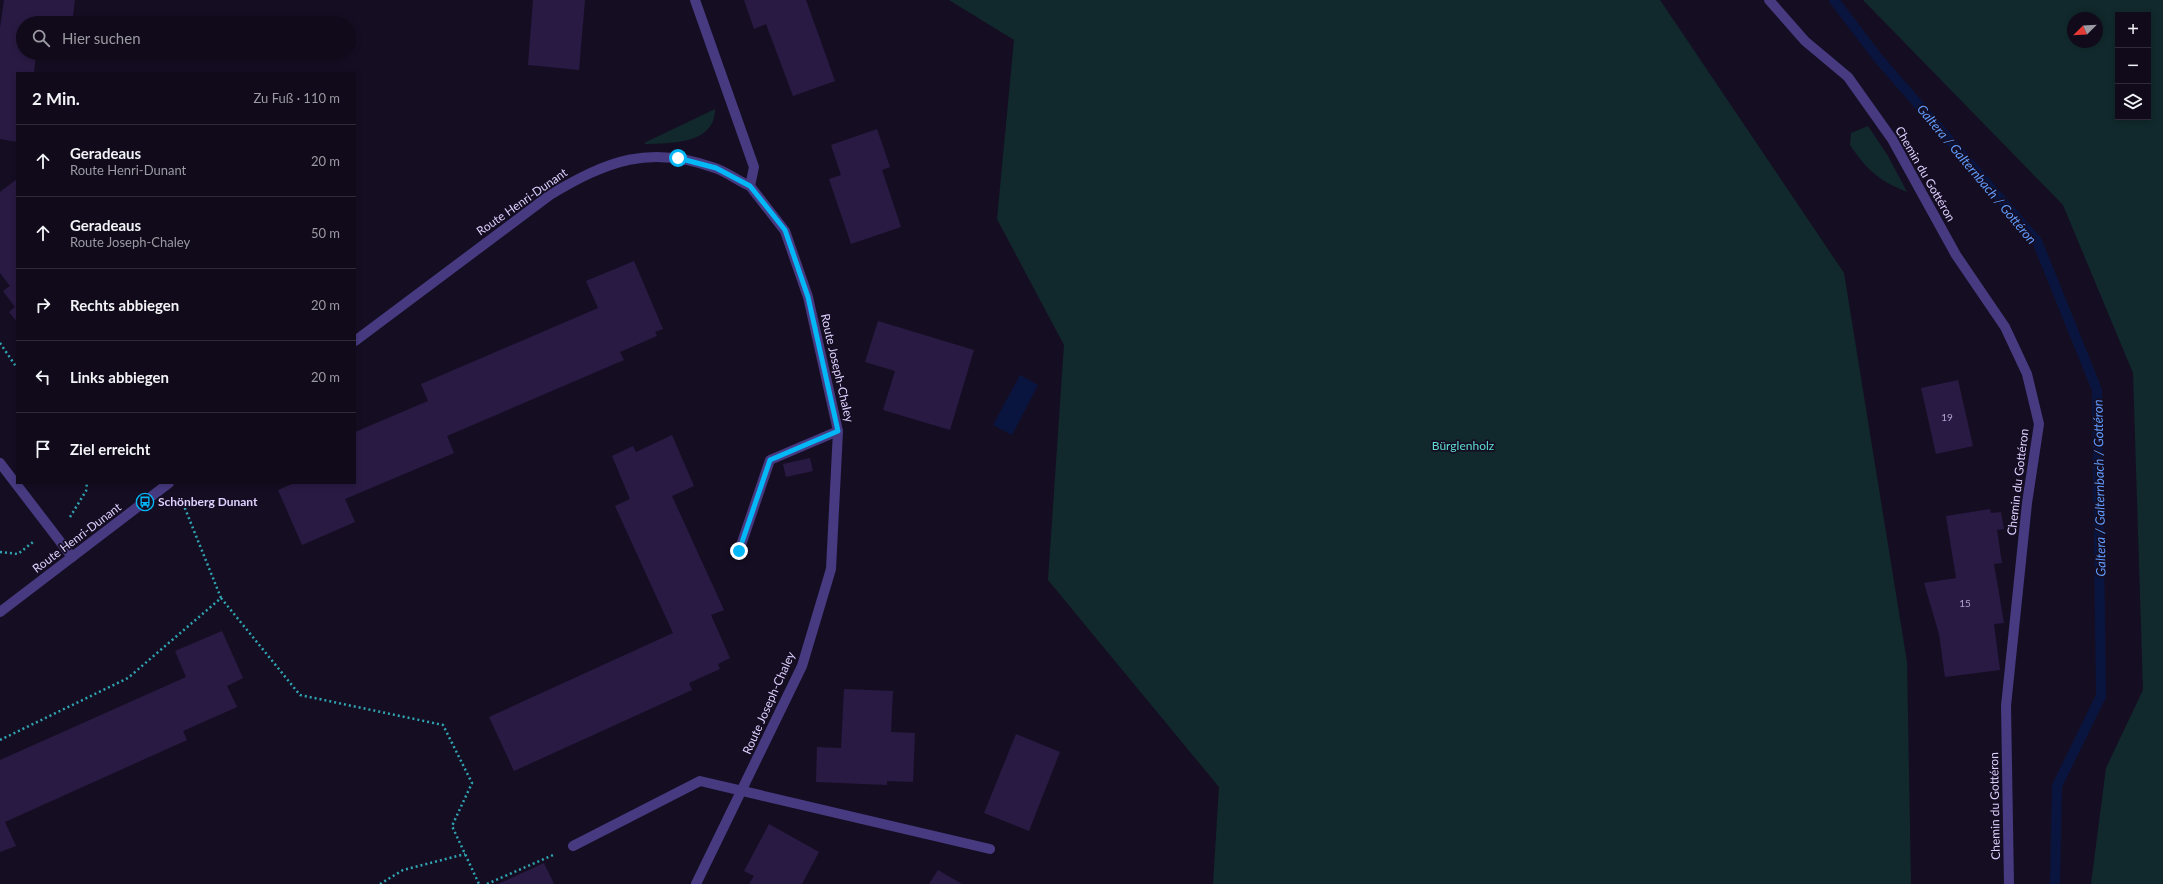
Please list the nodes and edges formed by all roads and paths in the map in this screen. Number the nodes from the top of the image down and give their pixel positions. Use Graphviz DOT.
graph roads {
  1 [pos="695,0"];
  2 [pos="1769,0"];
  3 [pos="750,186"];
  4 [pos="356,340"];
  5 [pos="0,343"];
  6 [pos="3,350"];
  7 [pos="0,352"];
  8 [pos="16,367"];
  9 [pos="838,431"];
  10 [pos="0,463"];
  11 [pos="16,484"];
  12 [pos="16,484"];
  13 [pos="87,484"];
  14 [pos="168,484"];
  15 [pos="180,497"];
  16 [pos="49,527"];
  17 [pos="739,551"];
  18 [pos="0,552"];
  19 [pos="72,557"];
  20 [pos="221,598"];
  21 [pos="0,612"];
  22 [pos="0,740"];
  23 [pos="743,790"];
  24 [pos="573,846"];
  25 [pos="990,849"];
  26 [pos="465,854"];
  27 [pos="380,884"];
  28 [pos="479,884"];
  29 [pos="487,884"];
  30 [pos="696,884"];
  31 [pos="2009,884"];
  1 -- 3 [label="street"];
  2 -- 31 [label="street, Chemin du Gottéron"];
  3 -- 4 [label="street, Route Henri-Dunant"];
  3 -- 9 [label="street, Route Joseph-Chaley"];
  5 -- 6 [label="path"];
  6 -- 7 [label="path"];
  6 -- 8 [label="path"];
  9 -- 17 [label="street"];
  9 -- 23 [label="street, Route Joseph-Chaley"];
  10 -- 12 [label="street"];
  11 -- 16 [label="street"];
  13 -- 16 [label="path"];
  14 -- 19 [label="street, Route Henri-Dunant"];
  15 -- 20 [label="path"];
  16 -- 18 [label="path"];
  16 -- 19 [label="street"];
  19 -- 21 [label="street, Route Henri-Dunant"];
  20 -- 22 [label="path"];
  20 -- 26 [label="path"];
  23 -- 24 [label="street"];
  23 -- 25 [label="street"];
  23 -- 30 [label="street, Route Joseph-Chaley"];
  24 -- 29 [label="path"];
  26 -- 27 [label="path"];
  26 -- 28 [label="path"];
}
